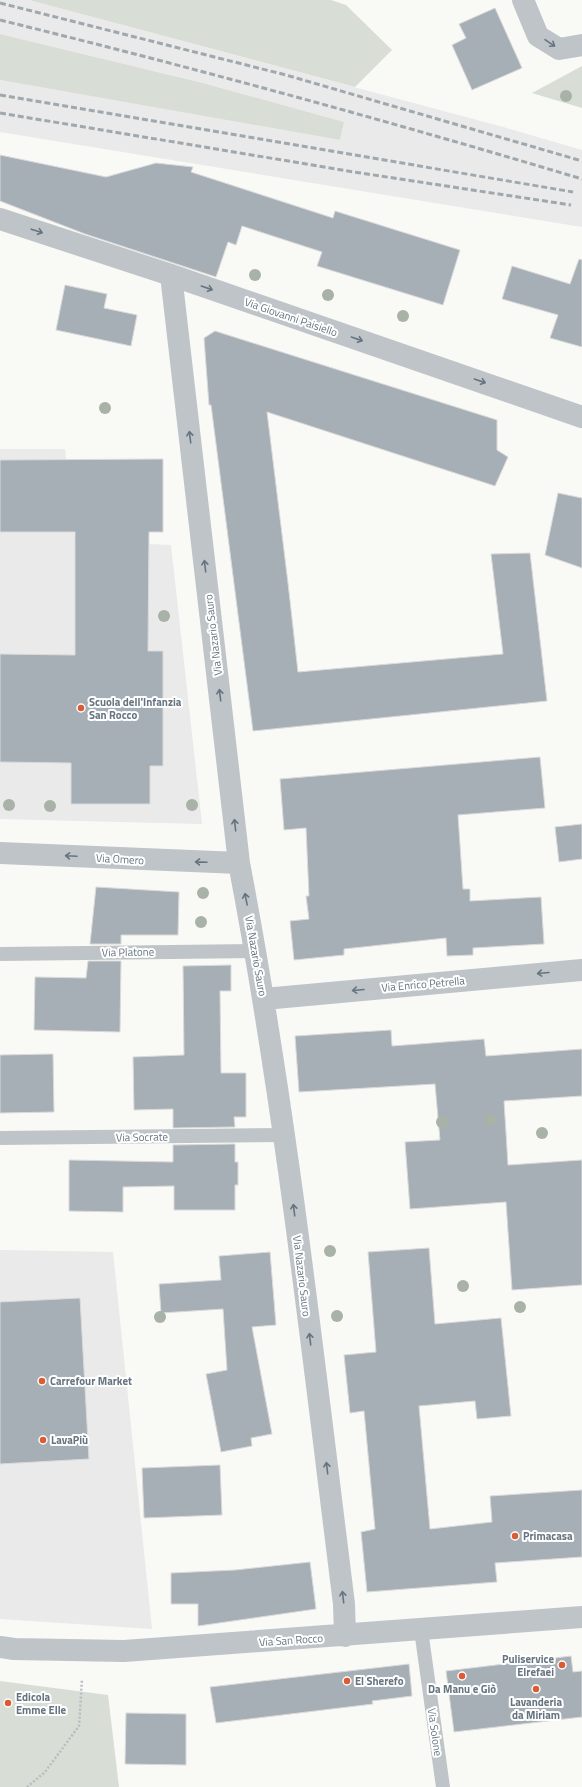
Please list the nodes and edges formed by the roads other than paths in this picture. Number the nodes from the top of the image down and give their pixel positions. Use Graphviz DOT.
graph roads {
  1 [pos="523,0"];
  2 [pos="582,45"];
  3 [pos="0,219"];
  4 [pos="171,275"];
  5 [pos="582,417"];
  6 [pos="0,853"];
  7 [pos="240,863"];
  8 [pos="256,951"];
  9 [pos="0,954"];
  10 [pos="582,970"];
  11 [pos="264,999"];
  12 [pos="285,1136"];
  13 [pos="0,1138"];
  14 [pos="582,1617"];
  15 [pos="421,1630"];
  16 [pos="345,1636"];
  17 [pos="0,1648"];
  18 [pos="443,1787"];
  1 -- 2 [label="street, one-way"];
  3 -- 4 [label="street, Via Giovanni Paisiello, one-way"];
  4 -- 5 [label="street, Via Giovanni Paisiello, one-way"];
  7 -- 4 [label="street, Via Nazario Sauro, one-way"];
  7 -- 6 [label="street, Via Omero, one-way"];
  8 -- 7 [label="street, Via Nazario Sauro, one-way"];
  8 -- 9 [label="lane, Via Platone"];
  8 -- 11 [label="street, Via Nazario Sauro"];
  10 -- 11 [label="street, Via Enrico Petrella, one-way"];
  11 -- 12 [label="street, Via Nazario Sauro"];
  12 -- 13 [label="lane, Via Socrate"];
  16 -- 12 [label="street, Via Nazario Sauro, one-way"];
  14 -- 15 [label="street, Via San Rocco"];
  15 -- 16 [label="street, Via San Rocco"];
  15 -- 18 [label="lane, Via Solone"];
  16 -- 17 [label="street, Via San Rocco"];
}
